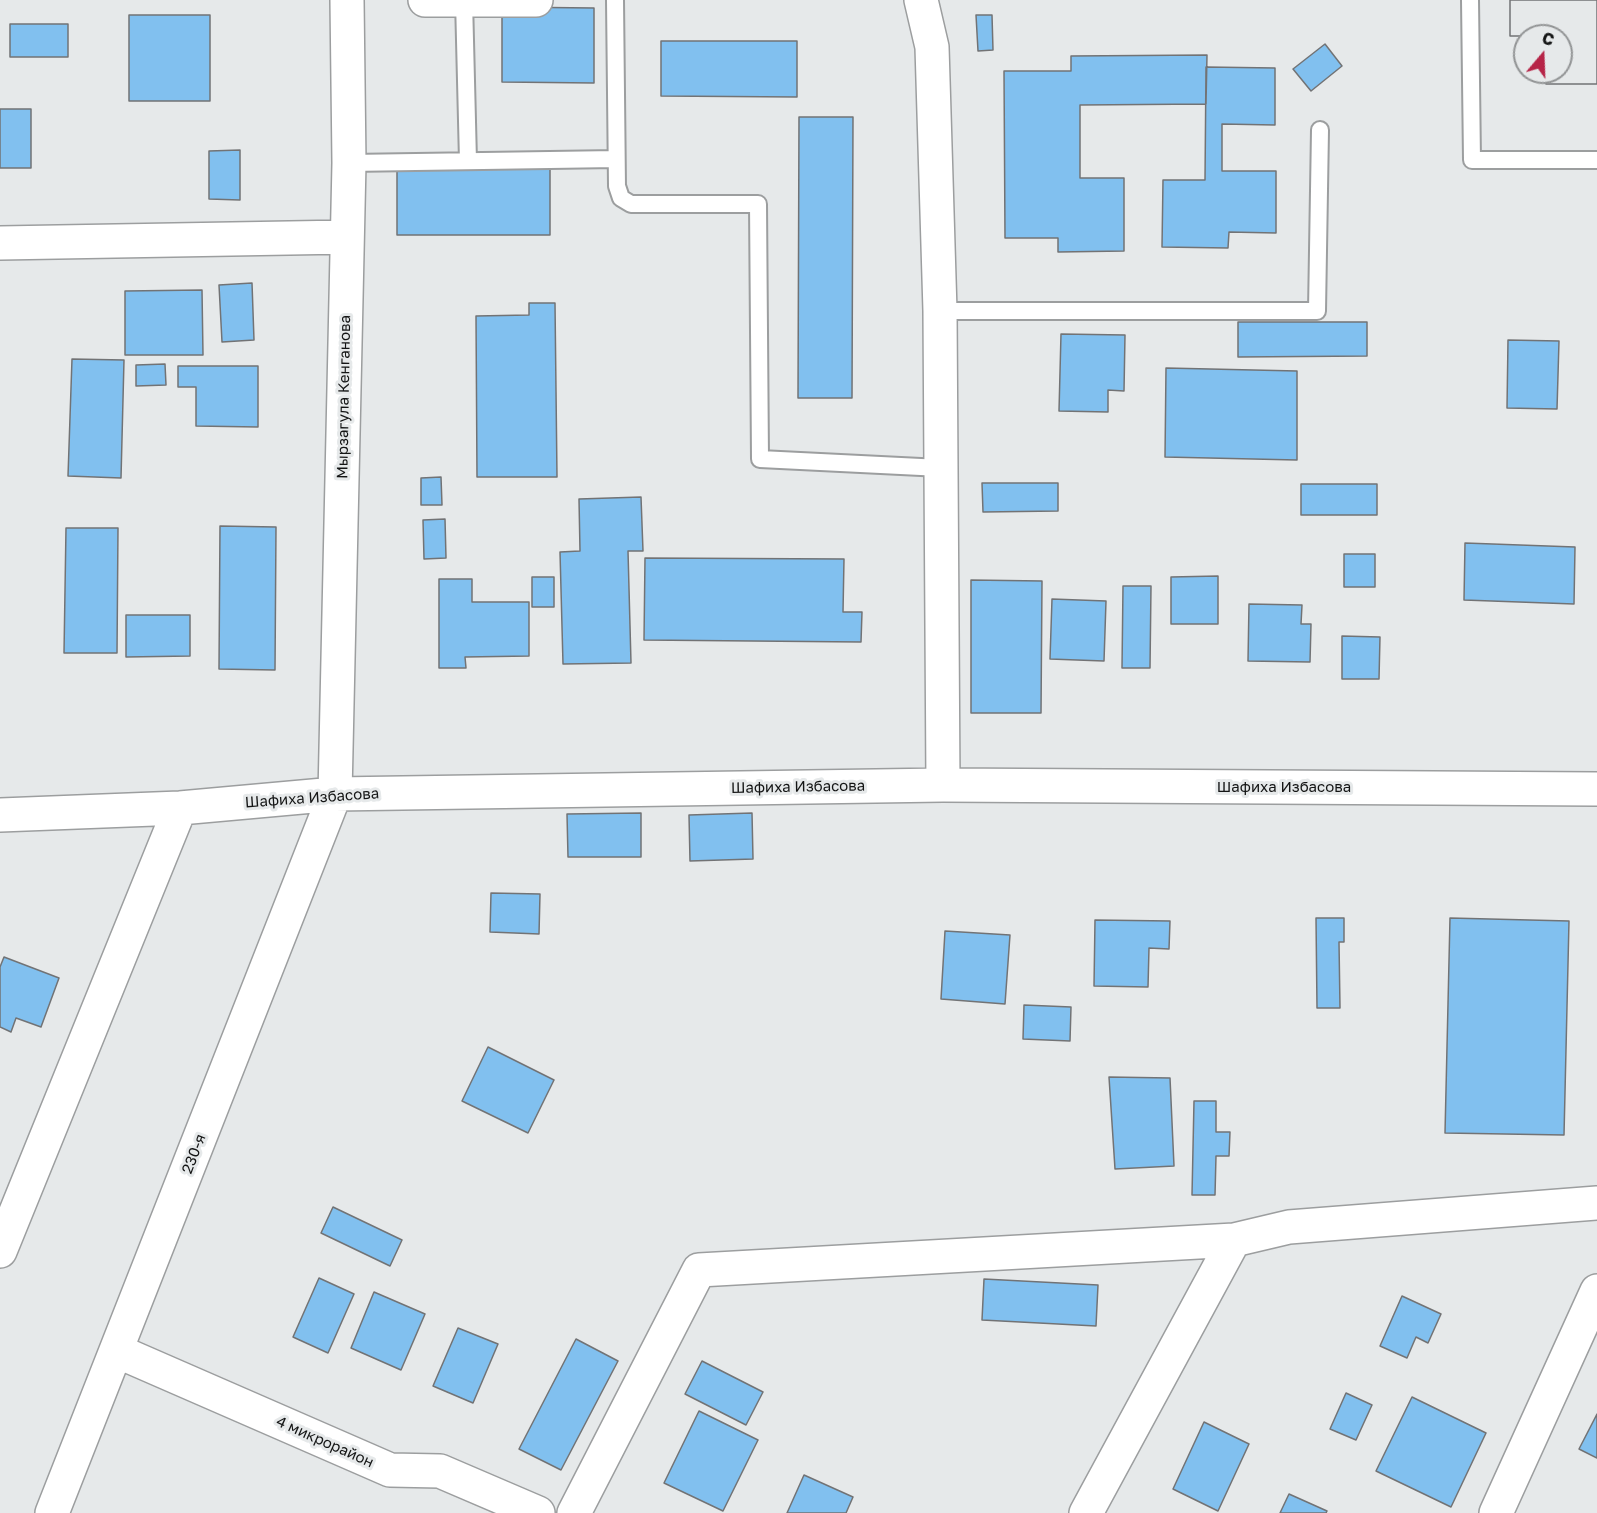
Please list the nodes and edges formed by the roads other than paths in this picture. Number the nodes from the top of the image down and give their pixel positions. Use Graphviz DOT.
graph roads {
  1 [pos="347,0"];
  2 [pos="425,0"];
  3 [pos="464,0"];
  4 [pos="536,0"];
  5 [pos="615,0"];
  6 [pos="921,0"];
  7 [pos="1470,0"];
  8 [pos="1320,130"];
  9 [pos="616,159"];
  10 [pos="1597,160"];
  11 [pos="468,161"];
  12 [pos="349,163"];
  13 [pos="347,237"];
  14 [pos="0,243"];
  15 [pos="940,311"];
  16 [pos="941,468"];
  17 [pos="943,785"];
  18 [pos="1597,789"];
  19 [pos="335,794"];
  20 [pos="180,808"];
  21 [pos="0,814"];
  22 [pos="1597,1203"];
  23 [pos="1234,1240"];
  24 [pos="0,1251"];
  25 [pos="1597,1291"];
  26 [pos="117,1351"];
  27 [pos="52,1513"];
  28 [pos="538,1513"];
  29 [pos="574,1513"];
  30 [pos="1086,1513"];
  31 [pos="1496,1513"];
  1 -- 12 [label="street, Мырзагула Кенганова"];
  2 -- 3 [label="street"];
  3 -- 4 [label="street"];
  3 -- 11 [label="lane"];
  5 -- 9 [label="lane"];
  6 -- 15 [label="street"];
  7 -- 10 [label="lane"];
  8 -- 15 [label="lane"];
  9 -- 11 [label="lane"];
  9 -- 16 [label="lane"];
  11 -- 12 [label="lane"];
  12 -- 13 [label="street, Мырзагула Кенганова"];
  13 -- 14 [label="street"];
  13 -- 19 [label="street, Мырзагула Кенганова"];
  15 -- 16 [label="street"];
  16 -- 17 [label="street"];
  17 -- 18 [label="street, Шафиха Избасова"];
  17 -- 19 [label="street, Шафиха Избасова"];
  19 -- 20 [label="street, Шафиха Избасова"];
  19 -- 26 [label="street, 230-я"];
  20 -- 21 [label="street, Шафиха Избасова"];
  20 -- 24 [label="street"];
  22 -- 23 [label="street"];
  23 -- 29 [label="street"];
  23 -- 30 [label="street"];
  25 -- 31 [label="street"];
  26 -- 27 [label="street, 230-я"];
  26 -- 28 [label="street, 4 микрорайон"];
}
